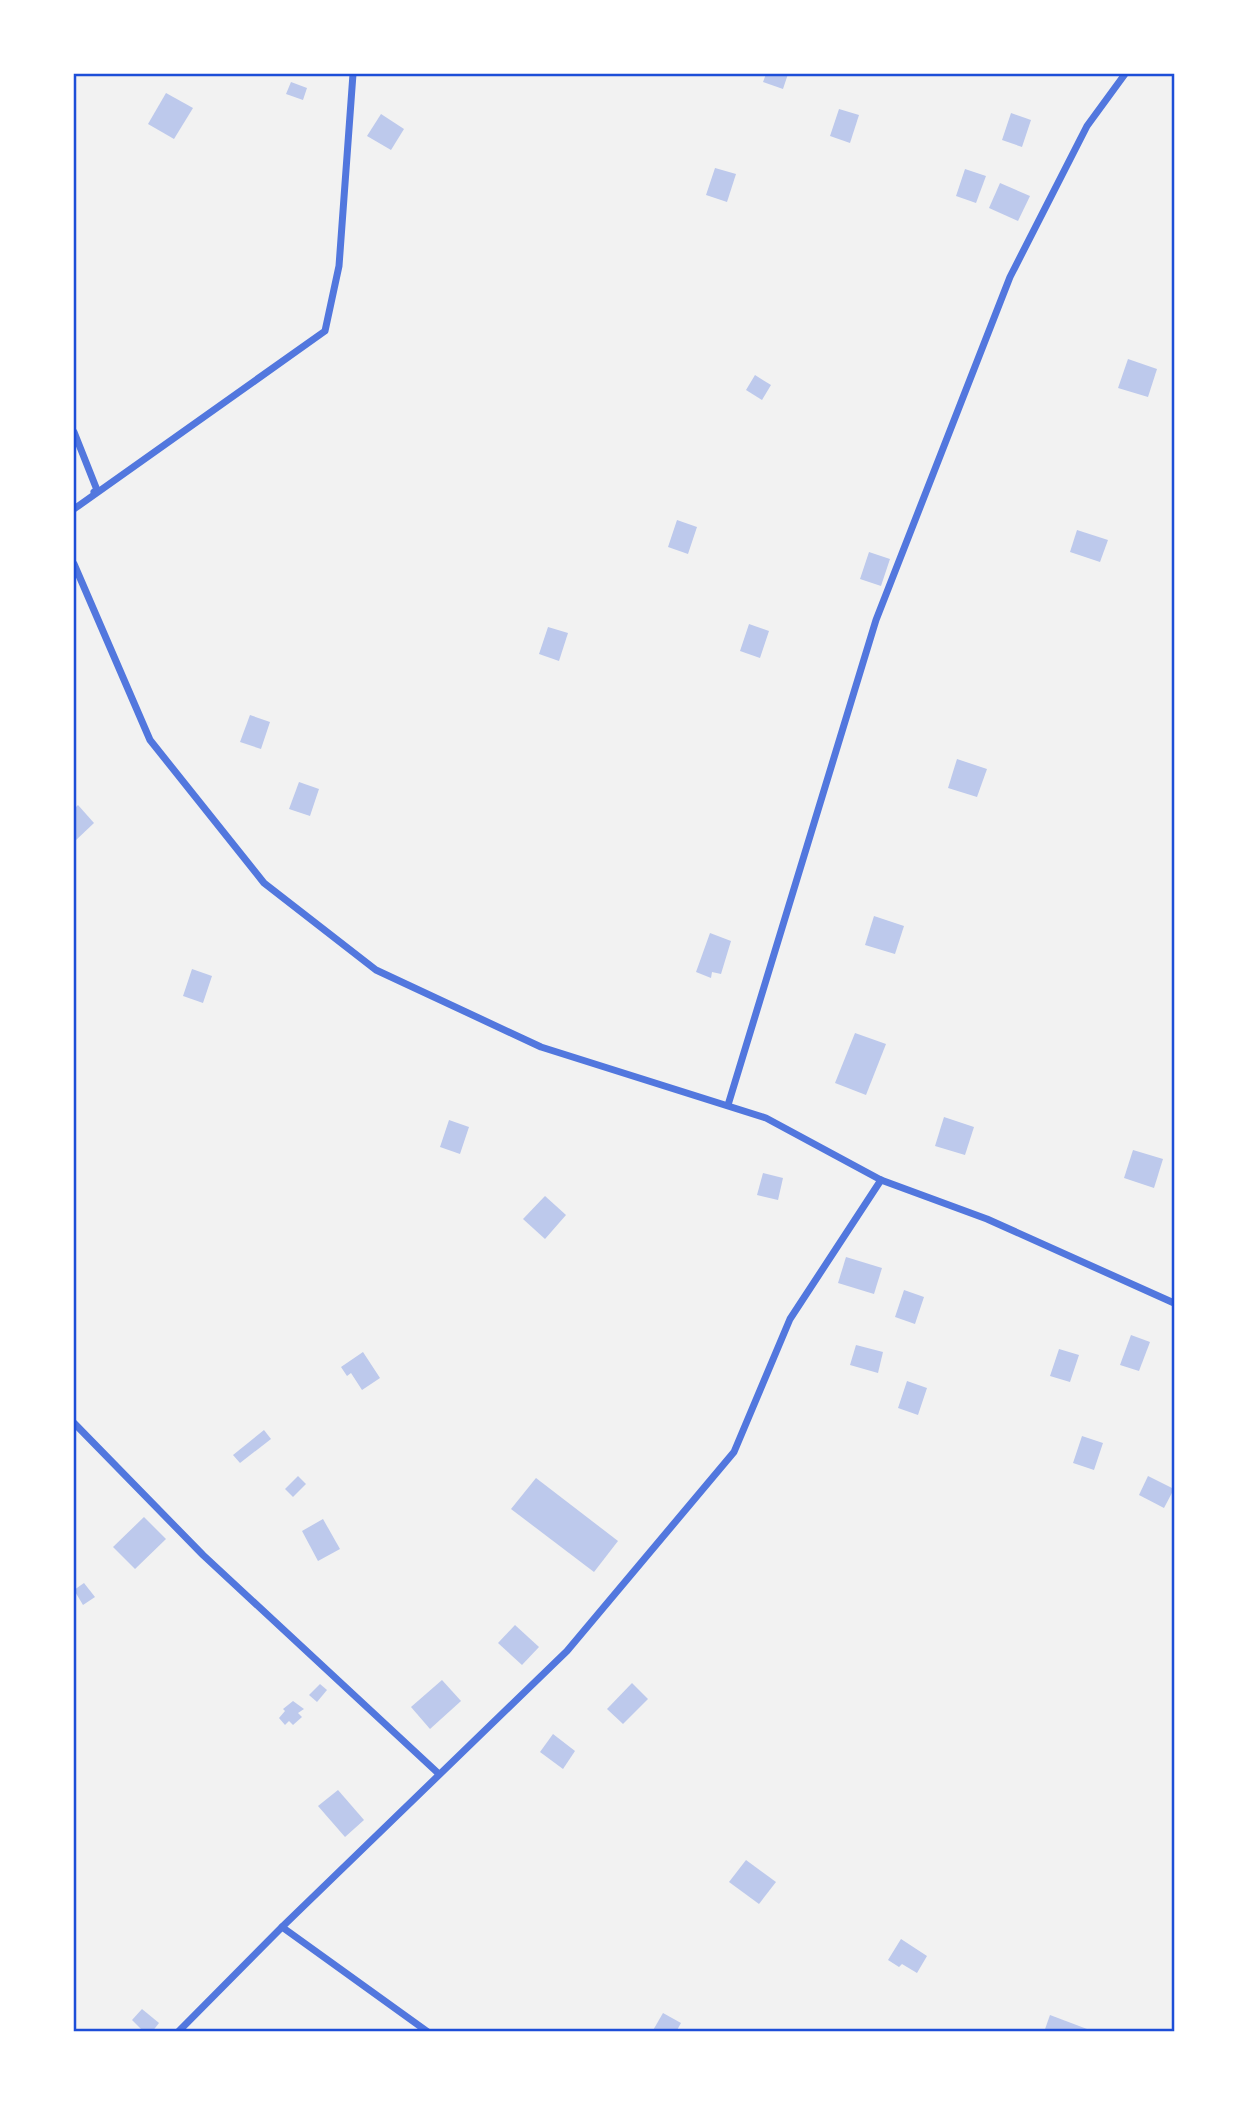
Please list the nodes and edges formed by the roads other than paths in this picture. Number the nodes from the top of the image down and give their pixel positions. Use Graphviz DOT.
graph roads {
  1 [pos="354,74"];
  2 [pos="1125,74"];
  3 [pos="74,432"];
  4 [pos="76,508"];
  5 [pos="74,564"];
  6 [pos="728,1105"];
  7 [pos="881,1180"];
  8 [pos="1174,1303"];
  9 [pos="74,1423"];
  10 [pos="439,1774"];
  11 [pos="282,1927"];
  12 [pos="178,2032"];
  13 [pos="428,2032"];
  1 -- 4 [label="street"];
  2 -- 6 [label="street"];
  3 -- 4 [label="street"];
  5 -- 6 [label="street"];
  6 -- 7 [label="street"];
  7 -- 8 [label="street"];
  7 -- 10 [label="street"];
  9 -- 10 [label="street"];
  10 -- 11 [label="street"];
  11 -- 12 [label="street"];
  11 -- 13 [label="street"];
}
